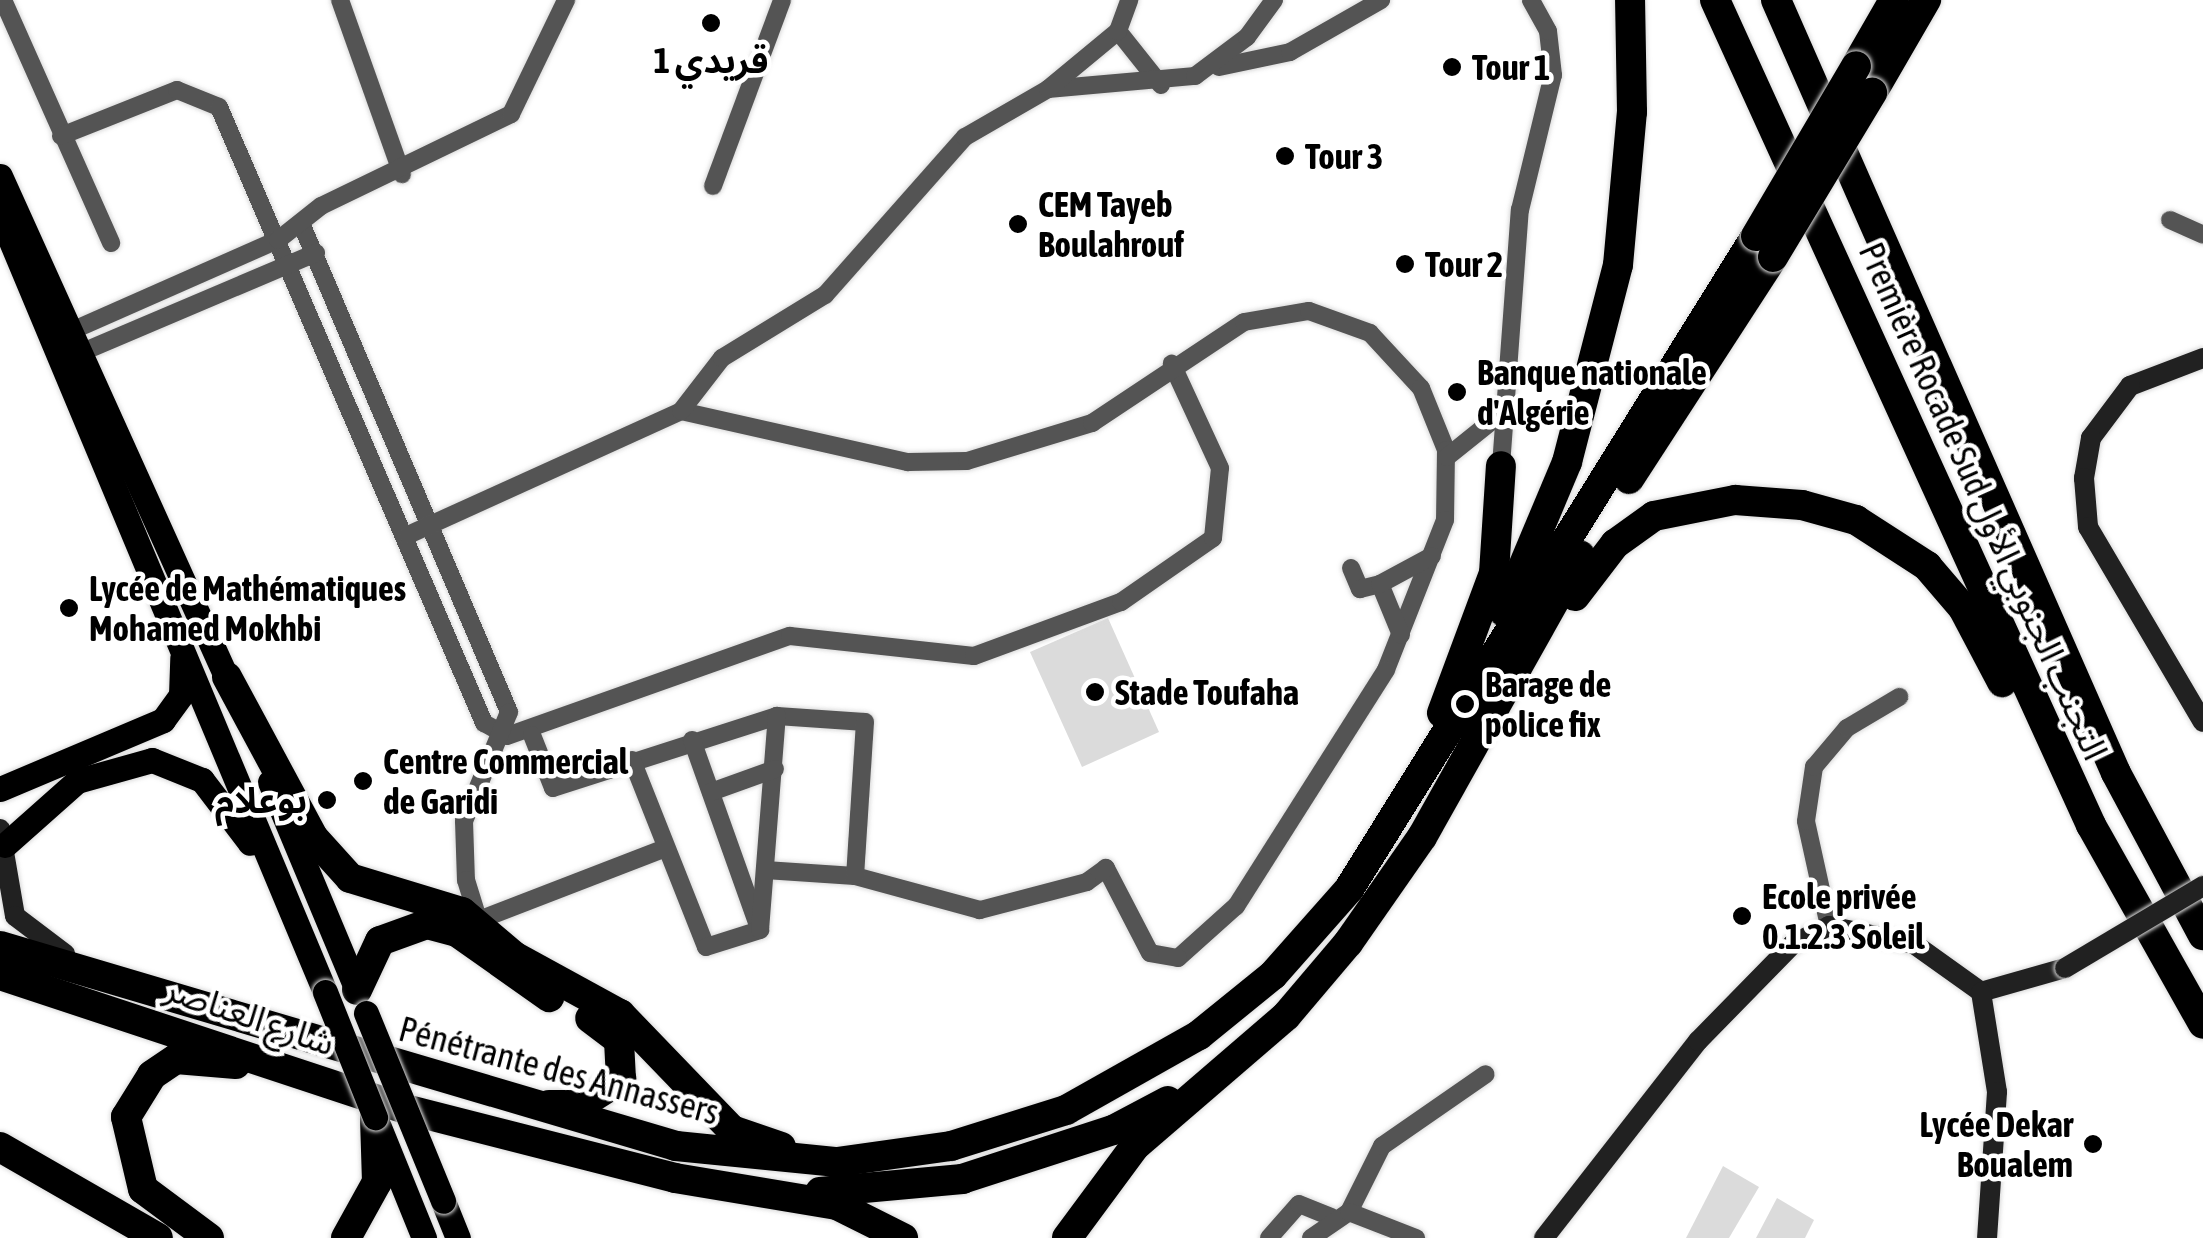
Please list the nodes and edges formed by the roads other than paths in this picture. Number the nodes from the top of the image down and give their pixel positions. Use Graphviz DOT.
graph roads {
  1 [pos="3,0"];
  2 [pos="340,0"];
  3 [pos="566,0"];
  4 [pos="782,0"];
  5 [pos="1130,0"];
  6 [pos="1274,0"];
  7 [pos="1381,0"];
  8 [pos="1531,0"];
  9 [pos="1630,0"];
  10 [pos="1716,0"];
  11 [pos="1776,0"];
  12 [pos="1894,0"];
  13 [pos="1926,0"];
  14 [pos="1118,32"];
  15 [pos="1195,76"];
  16 [pos="1161,85"];
  17 [pos="1048,89"];
  18 [pos="60,136"];
  19 [pos="402,174"];
  20 [pos="0,176"];
  21 [pos="713,186"];
  22 [pos="0,215"];
  23 [pos="2170,220"];
  24 [pos="304,228"];
  25 [pos="2203,236"];
  26 [pos="278,240"];
  27 [pos="111,243"];
  28 [pos="1764,246"];
  29 [pos="316,253"];
  30 [pos="289,264"];
  31 [pos="65,346"];
  32 [pos="2203,358"];
  33 [pos="1172,364"];
  34 [pos="681,411"];
  35 [pos="1502,412"];
  36 [pos="1447,457"];
  37 [pos="1501,466"];
  38 [pos="433,525"];
  39 [pos="408,535"];
  40 [pos="1432,556"];
  41 [pos="1351,568"];
  42 [pos="1380,584"];
  43 [pos="1401,635"];
  44 [pos="182,644"];
  45 [pos="226,677"];
  46 [pos="1501,694"];
  47 [pos="1898,696"];
  48 [pos="1464,704"];
  49 [pos="777,716"];
  50 [pos="2203,722"];
  51 [pos="499,734"];
  52 [pos="532,734"];
  53 [pos="692,740"];
  54 [pos="632,760"];
  55 [pos="774,769"];
  56 [pos="0,790"];
  57 [pos="710,792"];
  58 [pos="1404,806"];
  59 [pos="2090,825"];
  60 [pos="2,837"];
  61 [pos="666,848"];
  62 [pos="765,870"];
  63 [pos="855,876"];
  64 [pos="2203,886"];
  65 [pos="282,891"];
  66 [pos="482,926"];
  67 [pos="1829,926"];
  68 [pos="760,930"];
  69 [pos="2203,935"];
  70 [pos="0,946"];
  71 [pos="0,975"];
  72 [pos="1981,992"];
  73 [pos="361,1001"];
  74 [pos="2203,1024"];
  75 [pos="279,1030"];
  76 [pos="1225,1064"];
  77 [pos="1486,1074"];
  78 [pos="520,1105"];
  79 [pos="409,1110"];
  80 [pos="375,1118"];
  81 [pos="0,1147"];
  82 [pos="837,1162"];
  83 [pos="768,1193"];
  84 [pos="1340,1215"];
  85 [pos="158,1238"];
  86 [pos="209,1238"];
  87 [pos="346,1238"];
  88 [pos="424,1238"];
  89 [pos="458,1238"];
  90 [pos="903,1238"];
  91 [pos="1067,1238"];
  92 [pos="1269,1238"];
  93 [pos="1311,1238"];
  94 [pos="1416,1238"];
  95 [pos="1544,1238"];
  96 [pos="1987,1238"];
  1 -- 18 [label="street"];
  2 -- 19 [label="street"];
  3 -- 19 [label="street"];
  4 -- 21 [label="street"];
  5 -- 14 [label="street"];
  6 -- 15 [label="street"];
  7 -- 15 [label="street"];
  8 -- 35 [label="street"];
  9 -- 48 [label="highway"];
  10 -- 59 [label="highway, Première Rocade Sud التجنب الجنوبي الأول"];
  11 -- 69 [label="highway, Première Rocade Sud التجنب الجنوبي الأول"];
  12 -- 28 [label="highway, bridge"];
  13 -- 28 [label="highway, bridge"];
  14 -- 16 [label="street"];
  14 -- 17 [label="street"];
  15 -- 16 [label="street"];
  16 -- 17 [label="street"];
  17 -- 34 [label="street"];
  18 -- 26 [label="street"];
  18 -- 27 [label="street"];
  19 -- 24 [label="street"];
  20 -- 31 [label="main road"];
  22 -- 31 [label="main road"];
  23 -- 25 [label="street"];
  24 -- 26 [label="street"];
  24 -- 29 [label="street"];
  26 -- 30 [label="street"];
  26 -- 31 [label="street"];
  28 -- 46 [label="highway"];
  28 -- 48 [label="highway"];
  29 -- 30 [label="street"];
  29 -- 38 [label="street"];
  30 -- 31 [label="street"];
  30 -- 39 [label="street"];
  31 -- 44 [label="main road"];
  31 -- 45 [label="main road"];
  32 -- 50 [label="street"];
  33 -- 34 [label="street"];
  33 -- 36 [label="street"];
  33 -- 52 [label="street"];
  34 -- 38 [label="street"];
  35 -- 36 [label="street"];
  35 -- 37 [label="street"];
  36 -- 40 [label="street"];
  37 -- 58 [label="highway"];
  38 -- 39 [label="street"];
  38 -- 51 [label="street"];
  39 -- 51 [label="street"];
  40 -- 42 [label="street"];
  40 -- 43 [label="street"];
  41 -- 42 [label="street"];
  42 -- 43 [label="street"];
  43 -- 63 [label="street"];
  44 -- 56 [label="main road"];
  44 -- 65 [label="main road"];
  45 -- 66 [label="highway"];
  45 -- 73 [label="main road"];
  46 -- 59 [label="highway"];
  46 -- 76 [label="highway"];
  47 -- 67 [label="street"];
  48 -- 58 [label="highway, Pénétrante des Annassers"];
  49 -- 53 [label="street"];
  49 -- 55 [label="street"];
  49 -- 63 [label="street"];
  51 -- 52 [label="street"];
  51 -- 66 [label="street"];
  52 -- 54 [label="street"];
  53 -- 54 [label="street"];
  53 -- 57 [label="street"];
  54 -- 61 [label="street"];
  55 -- 57 [label="street"];
  55 -- 62 [label="street"];
  57 -- 68 [label="street"];
  58 -- 82 [label="highway, Pénétrante des Annassers"];
  59 -- 74 [label="highway, Première Rocade Sud التجنب الجنوبي الأول"];
  60 -- 65 [label="main road"];
  60 -- 75 [label="street"];
  61 -- 66 [label="street"];
  61 -- 68 [label="street"];
  62 -- 63 [label="street"];
  62 -- 68 [label="street"];
  64 -- 72 [label="street, bridge"];
  65 -- 80 [label="main road, bridge"];
  66 -- 82 [label="highway"];
  67 -- 72 [label="street"];
  67 -- 95 [label="street"];
  70 -- 75 [label="highway, Pénétrante des Annassers"];
  71 -- 79 [label="highway, شارع العناصر"];
  72 -- 96 [label="street"];
  73 -- 78 [label="highway"];
  73 -- 89 [label="main road, bridge"];
  75 -- 78 [label="highway, Pénétrante des Annassers"];
  76 -- 83 [label="highway"];
  76 -- 91 [label="highway"];
  77 -- 84 [label="street"];
  78 -- 82 [label="highway, Pénétrante des Annassers"];
  79 -- 83 [label="highway, شارع العناصر"];
  79 -- 86 [label="highway"];
  80 -- 87 [label="highway"];
  80 -- 88 [label="main road"];
  81 -- 85 [label="highway"];
  83 -- 90 [label="highway"];
  84 -- 92 [label="street"];
  84 -- 93 [label="street"];
  84 -- 94 [label="street"];
}
